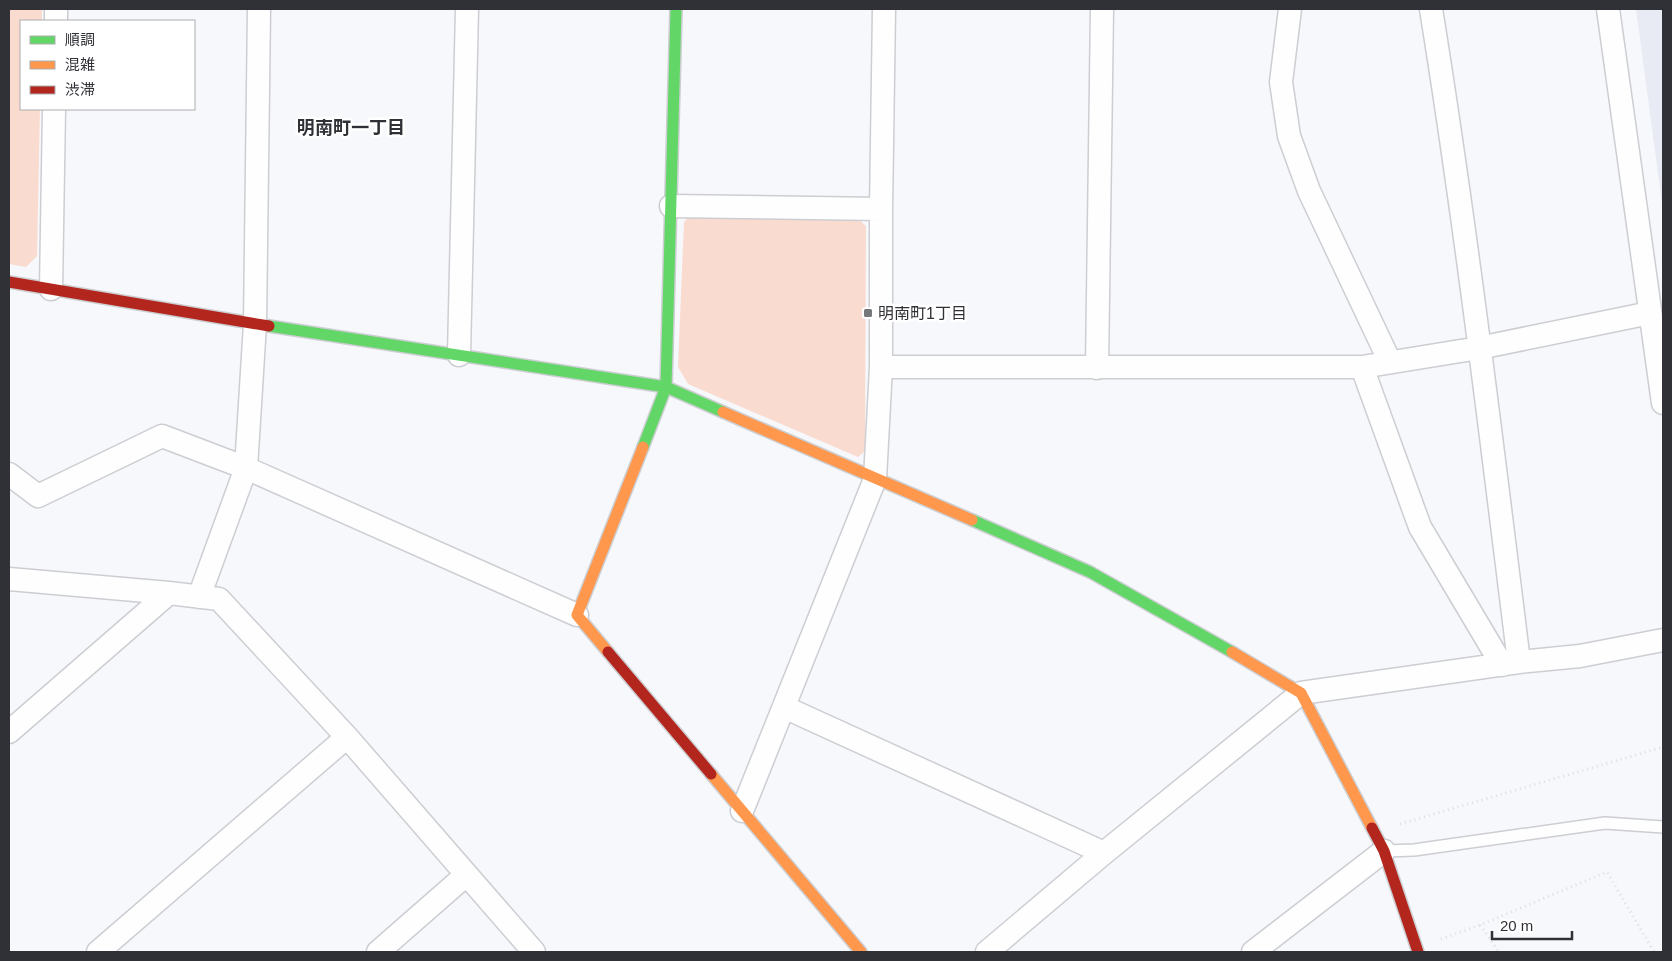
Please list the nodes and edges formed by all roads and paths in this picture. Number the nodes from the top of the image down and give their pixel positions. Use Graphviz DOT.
graph roads {
  1 [pos="258,9"];
  2 [pos="467,9"];
  3 [pos="676,9"];
  4 [pos="884,9"];
  5 [pos="1102,9"];
  6 [pos="1290,9"];
  7 [pos="1431,9"];
  8 [pos="1608,9"];
  9 [pos="54,110"];
  10 [pos="671,206"];
  11 [pos="880,209"];
  12 [pos="9,282"];
  13 [pos="51,289"];
  14 [pos="1650,313"];
  15 [pos="255,324"];
  16 [pos="1479,348"];
  17 [pos="459,355"];
  18 [pos="1390,362"];
  19 [pos="881,367"];
  20 [pos="1362,367"];
  21 [pos="1097,368"];
  22 [pos="666,387"];
  23 [pos="1663,403"];
  24 [pos="246,468"];
  25 [pos="9,474"];
  26 [pos="875,479"];
  27 [pos="12,582"];
  28 [pos="169,592"];
  29 [pos="199,596"];
  30 [pos="577,615"];
  31 [pos="1663,640"];
  32 [pos="1511,664"];
  33 [pos="1301,693"];
  34 [pos="784,707"];
  35 [pos="9,732"];
  36 [pos="347,736"];
  37 [pos="1663,747"];
  38 [pos="742,811"];
  39 [pos="1663,827"];
  40 [pos="1384,851"];
  41 [pos="1104,853"];
  42 [pos="466,875"];
  43 [pos="1480,925"];
  44 [pos="1418,950"];
  45 [pos="98,952"];
  46 [pos="378,952"];
  47 [pos="534,952"];
  48 [pos="861,952"];
  49 [pos="986,952"];
  50 [pos="1253,952"];
  51 [pos="1499,952"];
  52 [pos="1654,952"];
  1 -- 15 [label="street"];
  2 -- 17 [label="street"];
  3 -- 10 [label="street"];
  4 -- 11 [label="street"];
  5 -- 21 [label="street"];
  6 -- 18 [label="street"];
  7 -- 16 [label="street"];
  8 -- 14 [label="street"];
  9 -- 13 [label="street"];
  10 -- 11 [label="street"];
  10 -- 22 [label="street"];
  11 -- 19 [label="street"];
  12 -- 13 [label="street"];
  13 -- 15 [label="street"];
  14 -- 16 [label="street"];
  14 -- 23 [label="street"];
  15 -- 17 [label="street"];
  15 -- 24 [label="street"];
  16 -- 18 [label="street"];
  16 -- 32 [label="street"];
  17 -- 22 [label="street"];
  18 -- 20 [label="street"];
  19 -- 21 [label="street"];
  19 -- 26 [label="street"];
  20 -- 21 [label="street"];
  20 -- 32 [label="street"];
  22 -- 26 [label="street"];
  22 -- 30 [label="street"];
  24 -- 25 [label="street"];
  24 -- 29 [label="street"];
  24 -- 30 [label="street"];
  26 -- 33 [label="street"];
  26 -- 34 [label="street"];
  27 -- 28 [label="street"];
  28 -- 29 [label="street"];
  28 -- 35 [label="street"];
  29 -- 36 [label="street"];
  30 -- 38 [label="street"];
  31 -- 32 [label="street"];
  32 -- 33 [label="street"];
  33 -- 40 [label="street"];
  33 -- 41 [label="street"];
  34 -- 38 [label="street"];
  34 -- 41 [label="street"];
  36 -- 42 [label="street"];
  36 -- 45 [label="street"];
  37 -- 40 [label="path"];
  38 -- 48 [label="street"];
  39 -- 40 [label="lane"];
  40 -- 44 [label="street"];
  40 -- 50 [label="street"];
  41 -- 49 [label="street"];
  42 -- 46 [label="street"];
  42 -- 47 [label="street"];
  43 -- 44 [label="path"];
  43 -- 51 [label="path"];
  43 -- 52 [label="path"];
}
